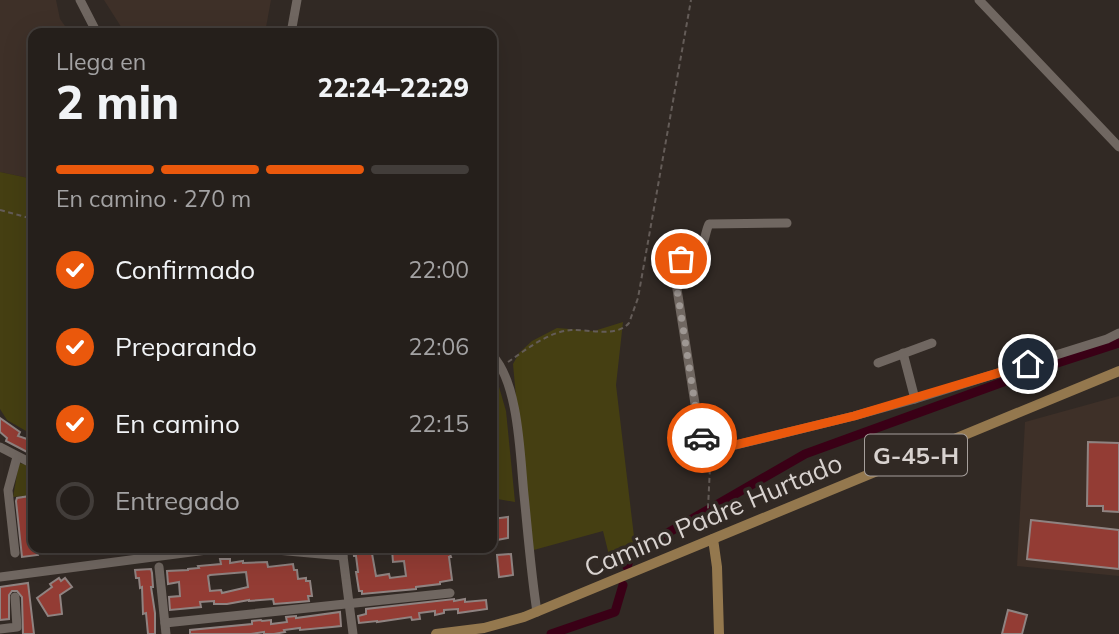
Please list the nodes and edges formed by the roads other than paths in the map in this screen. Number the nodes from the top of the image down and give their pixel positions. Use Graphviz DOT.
graph roads {
  1 [pos="80,0"];
  2 [pos="297,0"];
  3 [pos="979,0"];
  4 [pos="94,28"];
  5 [pos="292,28"];
  6 [pos="1119,146"];
  7 [pos="786,223"];
  8 [pos="1119,333"];
  9 [pos="932,343"];
  10 [pos="903,354"];
  11 [pos="497,362"];
  12 [pos="878,363"];
  13 [pos="1119,371"];
  14 [pos="915,399"];
  15 [pos="0,447"];
  16 [pos="18,457"];
  17 [pos="28,462"];
  18 [pos="713,539"];
  19 [pos="15,553"];
  20 [pos="184,553"];
  21 [pos="342,553"];
  22 [pos="159,567"];
  23 [pos="0,577"];
  24 [pos="450,593"];
  25 [pos="15,597"];
  26 [pos="349,604"];
  27 [pos="537,612"];
  28 [pos="165,623"];
  29 [pos="0,629"];
  30 [pos="166,634"];
  31 [pos="353,634"];
  32 [pos="436,634"];
  33 [pos="719,634"];
  1 -- 4 [label="street"];
  2 -- 5 [label="street"];
  3 -- 6 [label="street"];
  7 -- 14 [label="street"];
  8 -- 14 [label="street"];
  9 -- 10 [label="street"];
  10 -- 12 [label="street"];
  10 -- 14 [label="street"];
  11 -- 27 [label="street"];
  13 -- 18 [label="main road, Camino Padre Hurtado / G-45-H"];
  15 -- 16 [label="street"];
  16 -- 17 [label="street"];
  16 -- 19 [label="street"];
  18 -- 27 [label="main road, Camino Padre Hurtado / G-45-H"];
  18 -- 33 [label="main road"];
  20 -- 23 [label="street"];
  21 -- 26 [label="street"];
  22 -- 28 [label="street"];
  24 -- 26 [label="street"];
  25 -- 29 [label="street"];
  26 -- 28 [label="street"];
  26 -- 31 [label="street"];
  27 -- 32 [label="main road, Camino Padre Hurtado / G-45-H"];
  28 -- 30 [label="street"];
}
